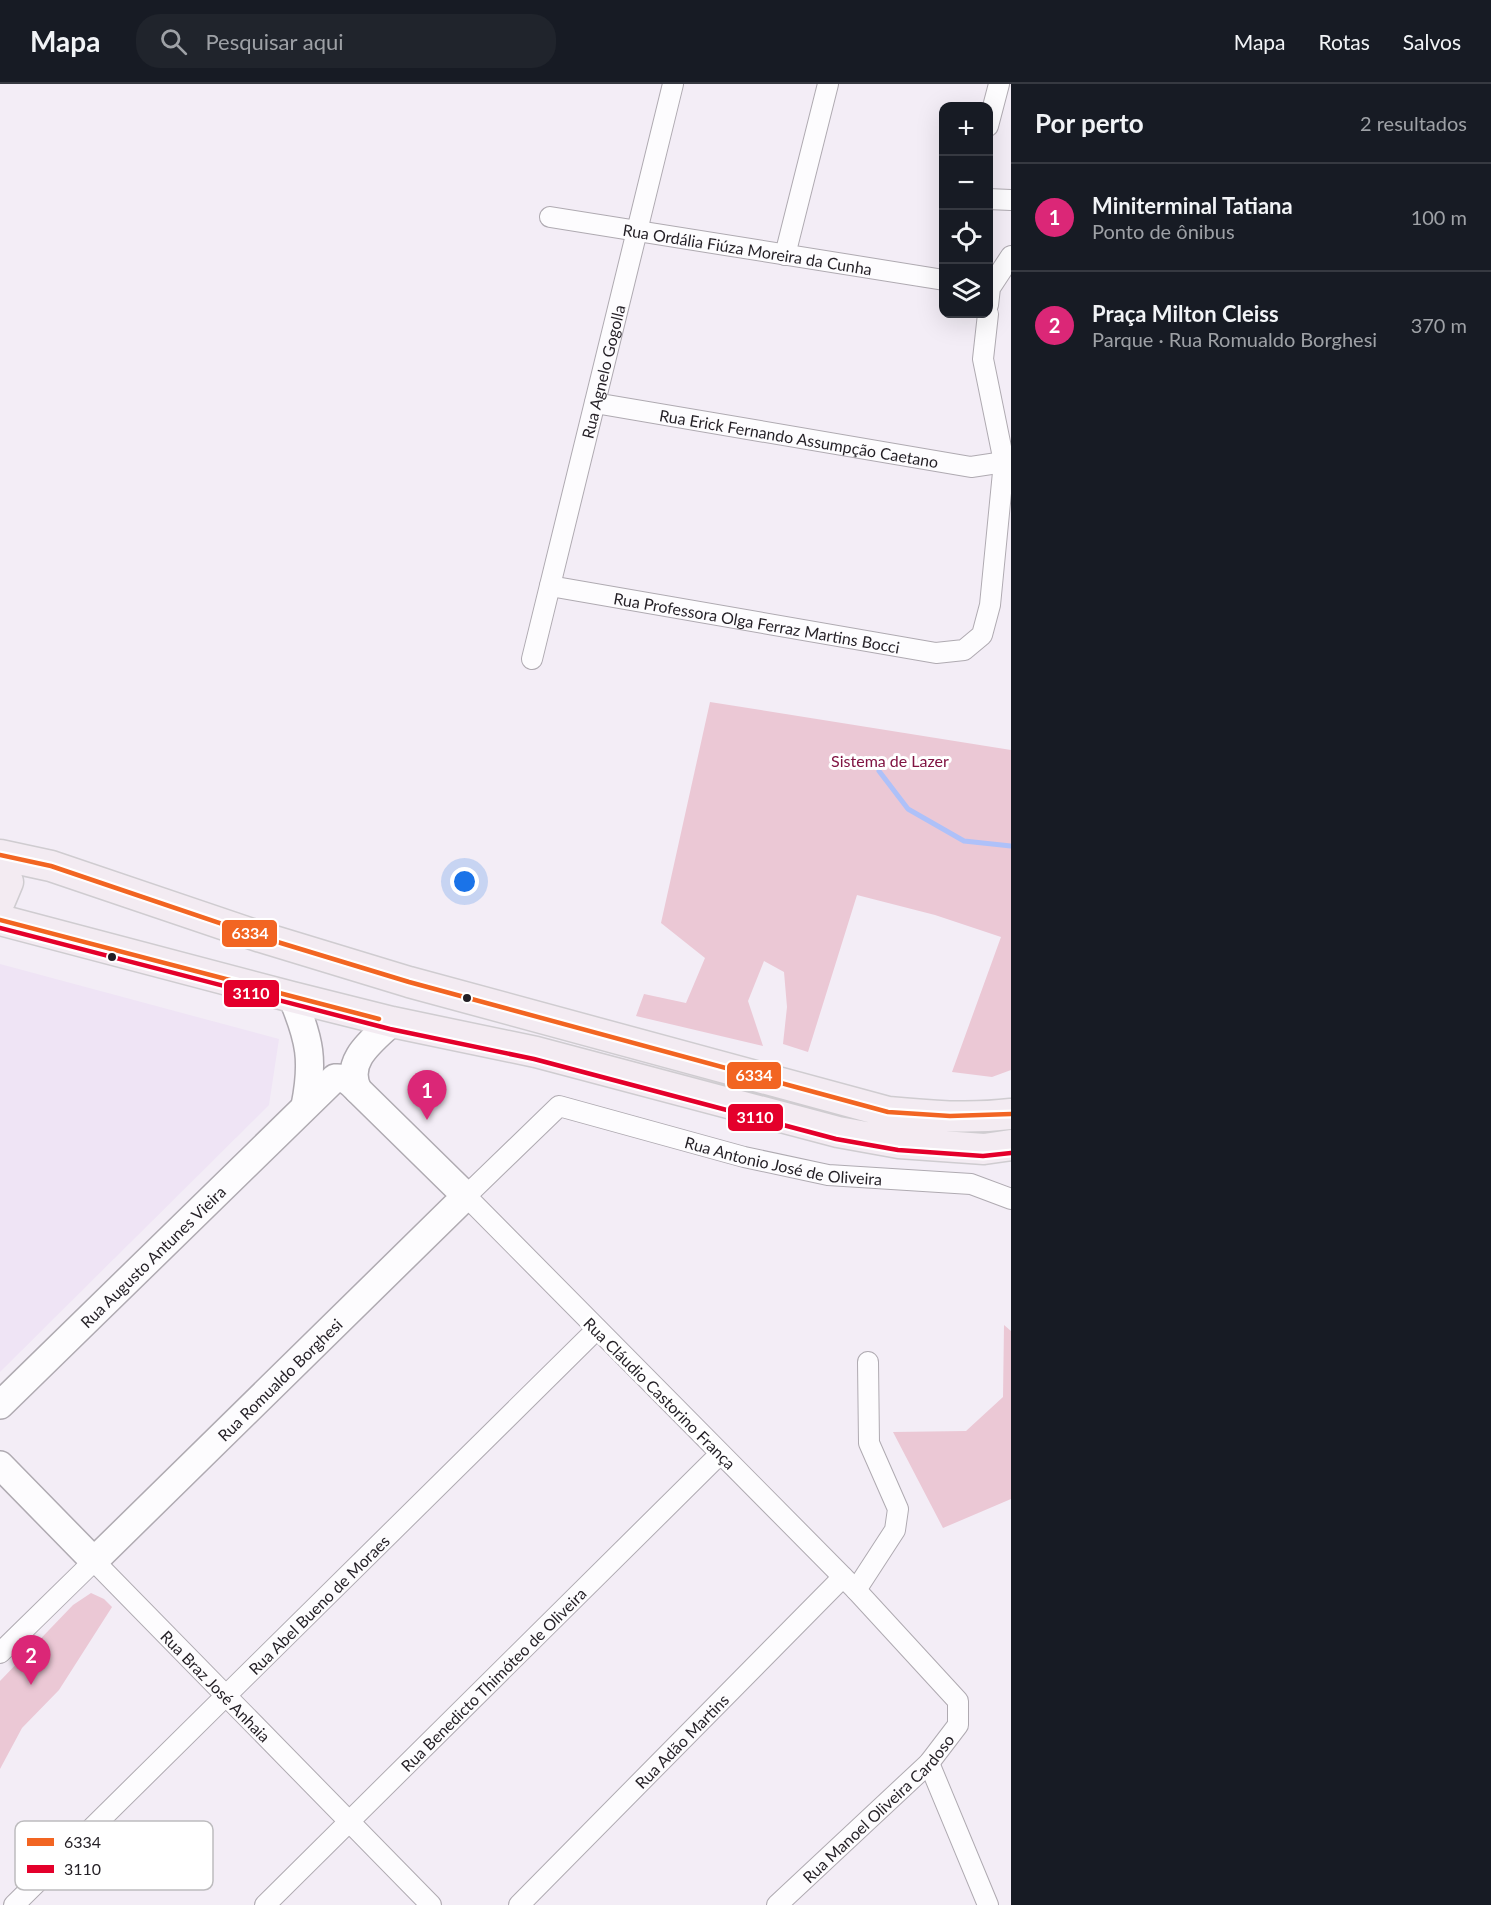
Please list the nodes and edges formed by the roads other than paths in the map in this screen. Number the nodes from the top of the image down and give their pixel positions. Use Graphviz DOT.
graph roads {
  1 [pos="673,84"];
  2 [pos="828,84"];
  3 [pos="999,84"];
  4 [pos="993,107"];
  5 [pos="550,217"];
  6 [pos="637,231"];
  7 [pos="785,255"];
  8 [pos="1011,256"];
  9 [pos="939,279"];
  10 [pos="993,287"];
  11 [pos="988,318"];
  12 [pos="595,403"];
  13 [pos="1004,462"];
  14 [pos="550,586"];
  15 [pos="532,660"];
  16 [pos="0,855"];
  17 [pos="0,868"];
  18 [pos="0,902"];
  19 [pos="0,920"];
  20 [pos="292,997"];
  21 [pos="392,1022"];
  22 [pos="347,1084"];
  23 [pos="305,1106"];
  24 [pos="559,1106"];
  25 [pos="1011,1114"];
  26 [pos="1011,1145"];
  27 [pos="466,1196"];
  28 [pos="1011,1199"];
  29 [pos="597,1329"];
  30 [pos="868,1362"];
  31 [pos="0,1405"];
  32 [pos="720,1454"];
  33 [pos="0,1465"];
  34 [pos="94,1561"];
  35 [pos="849,1584"];
  36 [pos="0,1653"];
  37 [pos="226,1695"];
  38 [pos="958,1701"];
  39 [pos="929,1763"];
  40 [pos="99,1821"];
  41 [pos="349,1821"];
  42 [pos="29,1890"];
  43 [pos="14,1905"];
  44 [pos="265,1905"];
  45 [pos="431,1905"];
  46 [pos="519,1905"];
  47 [pos="777,1905"];
  48 [pos="988,1905"];
  1 -- 6 [label="street, Rua Agnelo Gogolla"];
  2 -- 7 [label="street"];
  3 -- 4 [label="street"];
  5 -- 6 [label="street, Rua Ordália Fiúza Moreira da Cunha"];
  6 -- 7 [label="street, Rua Ordália Fiúza Moreira da Cunha"];
  6 -- 12 [label="street, Rua Agnelo Gogolla"];
  7 -- 9 [label="street, Rua Ordália Fiúza Moreira da Cunha"];
  8 -- 10 [label="street"];
  11 -- 13 [label="street"];
  12 -- 13 [label="street, Rua Erick Fernando Assumpção Caetano"];
  12 -- 14 [label="street, Rua Agnelo Gogolla"];
  13 -- 14 [label="street, Rua Professora Olga Ferraz Martins Bocci"];
  14 -- 15 [label="street, Rua Agnelo Gogolla"];
  16 -- 25 [label="main road"];
  17 -- 18 [label="main road"];
  19 -- 20 [label="main road"];
  20 -- 21 [label="main road"];
  20 -- 23 [label="street"];
  21 -- 22 [label="street"];
  21 -- 26 [label="main road"];
  22 -- 23 [label="street, Rua Augusto Antunes Vieira"];
  22 -- 27 [label="street, Rua Cláudio Castorino França"];
  23 -- 31 [label="street, Rua Augusto Antunes Vieira"];
  24 -- 27 [label="street, Rua Romualdo Borghesi"];
  24 -- 28 [label="street, Rua Antonio José de Oliveira"];
  27 -- 29 [label="street, Rua Cláudio Castorino França"];
  27 -- 34 [label="street, Rua Romualdo Borghesi"];
  29 -- 32 [label="street, Rua Cláudio Castorino França"];
  29 -- 37 [label="street, Rua Abel Bueno de Moraes"];
  30 -- 35 [label="street, Rua Adão Martins"];
  32 -- 35 [label="street, Rua Cláudio Castorino França"];
  32 -- 41 [label="street, Rua Benedicto Thimóteo de Oliveira"];
  33 -- 34 [label="street, Rua Braz José Anhaia"];
  34 -- 36 [label="street, Rua Romualdo Borghesi"];
  34 -- 37 [label="street, Rua Braz José Anhaia"];
  35 -- 38 [label="street, Rua Cláudio Castorino França"];
  35 -- 46 [label="street, Rua Adão Martins"];
  37 -- 40 [label="street, Rua Abel Bueno de Moraes"];
  37 -- 41 [label="street, Rua Braz José Anhaia"];
  38 -- 39 [label="street, Rua Manoel Oliveira Cardoso"];
  39 -- 47 [label="street, Rua Manoel Oliveira Cardoso"];
  39 -- 48 [label="street"];
  41 -- 44 [label="street, Rua Benedicto Thimóteo de Oliveira"];
  41 -- 45 [label="street, Rua Braz José Anhaia"];
  42 -- 43 [label="street, Rua Abel Bueno de Moraes"];
}
